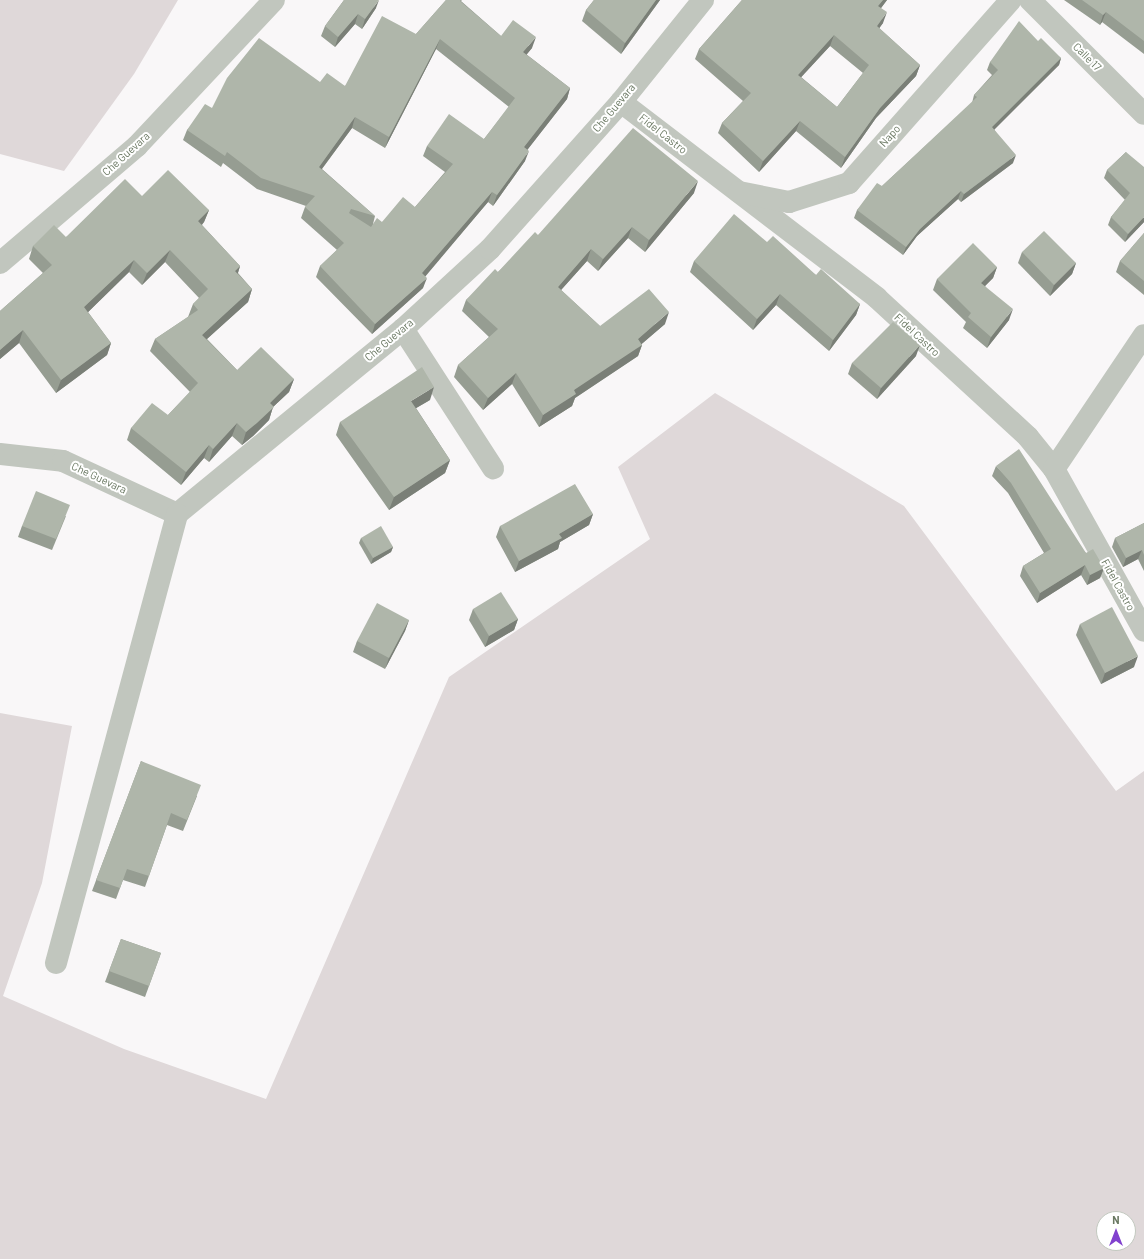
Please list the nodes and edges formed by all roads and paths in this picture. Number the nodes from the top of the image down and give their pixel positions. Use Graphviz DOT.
graph roads {
  1 [pos="274,0"];
  2 [pos="703,0"];
  3 [pos="1011,0"];
  4 [pos="1030,0"];
  5 [pos="621,102"];
  6 [pos="1144,114"];
  7 [pos="734,191"];
  8 [pos="0,263"];
  9 [pos="403,329"];
  10 [pos="1144,334"];
  11 [pos="0,454"];
  12 [pos="493,468"];
  13 [pos="1054,469"];
  14 [pos="178,514"];
  15 [pos="1144,631"];
  16 [pos="56,963"];
  1 -- 8 [label="street, Che Guevara"];
  2 -- 5 [label="street, Che Guevara"];
  3 -- 7 [label="street, Napo"];
  4 -- 6 [label="street, Calle 17"];
  5 -- 7 [label="street, Fidel Castro"];
  5 -- 9 [label="street, Che Guevara"];
  7 -- 13 [label="street, Fidel Castro"];
  9 -- 12 [label="street"];
  9 -- 14 [label="street, Che Guevara"];
  10 -- 13 [label="street"];
  11 -- 14 [label="street, Che Guevara"];
  13 -- 15 [label="street, Fidel Castro"];
  14 -- 16 [label="street"];
}
